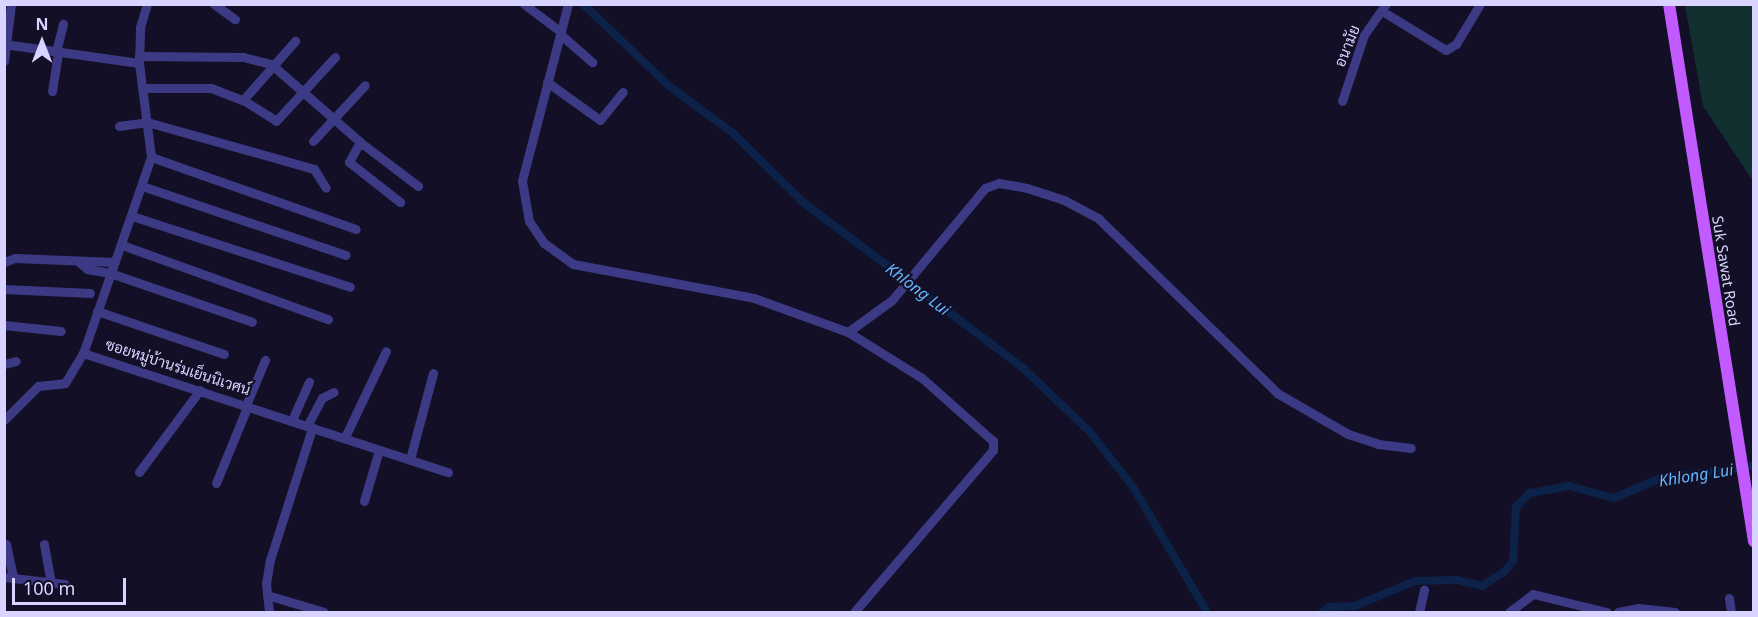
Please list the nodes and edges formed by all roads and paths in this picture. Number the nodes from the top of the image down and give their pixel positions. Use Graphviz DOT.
graph roads {
  1 [pos="10,4"];
  2 [pos="147,4"];
  3 [pos="214,4"];
  4 [pos="524,4"];
  5 [pos="568,4"];
  6 [pos="1480,4"];
  7 [pos="1669,4"];
  8 [pos="1384,8"];
  9 [pos="235,19"];
  10 [pos="63,24"];
  11 [pos="560,33"];
  12 [pos="295,40"];
  13 [pos="5,44"];
  14 [pos="57,52"];
  15 [pos="335,57"];
  16 [pos="139,59"];
  17 [pos="4,61"];
  18 [pos="592,62"];
  19 [pos="271,64"];
  20 [pos="547,82"];
  21 [pos="365,85"];
  22 [pos="143,88"];
  23 [pos="52,91"];
  24 [pos="304,92"];
  25 [pos="623,92"];
  26 [pos="243,100"];
  27 [pos="1342,101"];
  28 [pos="334,119"];
  29 [pos="147,122"];
  30 [pos="119,126"];
  31 [pos="314,141"];
  32 [pos="360,142"];
  33 [pos="151,157"];
  34 [pos="142,186"];
  35 [pos="418,186"];
  36 [pos="326,188"];
  37 [pos="400,202"];
  38 [pos="132,216"];
  39 [pos="356,229"];
  40 [pos="122,245"];
  41 [pos="346,255"];
  42 [pos="4,262"];
  43 [pos="79,262"];
  44 [pos="115,262"];
  45 [pos="110,273"];
  46 [pos="350,287"];
  47 [pos="4,289"];
  48 [pos="90,293"];
  49 [pos="97,310"];
  50 [pos="328,319"];
  51 [pos="252,322"];
  52 [pos="4,325"];
  53 [pos="61,331"];
  54 [pos="848,332"];
  55 [pos="386,351"];
  56 [pos="83,353"];
  57 [pos="224,354"];
  58 [pos="265,360"];
  59 [pos="16,361"];
  60 [pos="4,364"];
  61 [pos="433,373"];
  62 [pos="309,382"];
  63 [pos="200,390"];
  64 [pos="334,392"];
  65 [pos="247,405"];
  66 [pos="4,420"];
  67 [pos="292,420"];
  68 [pos="310,427"];
  69 [pos="345,438"];
  70 [pos="1411,448"];
  71 [pos="379,450"];
  72 [pos="410,459"];
  73 [pos="139,472"];
  74 [pos="448,472"];
  75 [pos="216,483"];
  76 [pos="364,501"];
  77 [pos="1754,541"];
  78 [pos="6,544"];
  79 [pos="44,544"];
  80 [pos="9,578"];
  81 [pos="51,582"];
  82 [pos="64,584"];
  83 [pos="1424,590"];
  84 [pos="267,596"];
  85 [pos="1729,598"];
  86 [pos="269,612"];
  87 [pos="324,612"];
  88 [pos="854,612"];
  89 [pos="1419,612"];
  90 [pos="1509,612"];
  91 [pos="1607,612"];
  92 [pos="1618,612"];
  93 [pos="1676,612"];
  94 [pos="1731,612"];
  1 -- 13 [label="street"];
  2 -- 16 [label="street, ซอยหมู่บ้านร่มเย็นนิเวศน์"];
  3 -- 9 [label="street"];
  4 -- 11 [label="street"];
  5 -- 11 [label="street"];
  6 -- 8 [label="street"];
  7 -- 77 [label="main road, Suk Sawat Road"];
  8 -- 27 [label="street, อนามัย"];
  10 -- 14 [label="street"];
  11 -- 18 [label="street"];
  11 -- 20 [label="street"];
  12 -- 19 [label="street"];
  13 -- 14 [label="street"];
  13 -- 17 [label="street"];
  14 -- 16 [label="street"];
  14 -- 23 [label="street"];
  15 -- 24 [label="street"];
  16 -- 19 [label="street"];
  16 -- 22 [label="street, ซอยหมู่บ้านร่มเย็นนิเวศน์"];
  19 -- 24 [label="street"];
  19 -- 26 [label="street"];
  20 -- 25 [label="street"];
  20 -- 54 [label="street"];
  21 -- 28 [label="street"];
  22 -- 26 [label="street"];
  22 -- 29 [label="street, ซอยหมู่บ้านร่มเย็นนิเวศน์"];
  24 -- 26 [label="street"];
  24 -- 28 [label="street"];
  28 -- 31 [label="street"];
  28 -- 32 [label="street"];
  29 -- 30 [label="street"];
  29 -- 33 [label="street, ซอยหมู่บ้านร่มเย็นนิเวศน์"];
  29 -- 36 [label="street"];
  32 -- 35 [label="street"];
  32 -- 37 [label="street"];
  33 -- 34 [label="street, ซอยหมู่บ้านร่มเย็นนิเวศน์"];
  33 -- 39 [label="street"];
  34 -- 38 [label="street, ซอยหมู่บ้านร่มเย็นนิเวศน์"];
  34 -- 41 [label="street"];
  38 -- 40 [label="street, ซอยหมู่บ้านร่มเย็นนิเวศน์"];
  38 -- 46 [label="street"];
  40 -- 44 [label="street, ซอยหมู่บ้านร่มเย็นนิเวศน์"];
  40 -- 50 [label="street"];
  42 -- 43 [label="street"];
  43 -- 44 [label="street"];
  43 -- 45 [label="street"];
  44 -- 45 [label="street, ซอยหมู่บ้านร่มเย็นนิเวศน์"];
  45 -- 49 [label="street, ซอยหมู่บ้านร่มเย็นนิเวศน์"];
  45 -- 51 [label="street"];
  47 -- 48 [label="street"];
  49 -- 56 [label="street, ซอยหมู่บ้านร่มเย็นนิเวศน์"];
  49 -- 57 [label="street"];
  52 -- 53 [label="street"];
  54 -- 70 [label="street"];
  54 -- 88 [label="street"];
  55 -- 69 [label="street"];
  56 -- 63 [label="street, ซอยหมู่บ้านร่มเย็นนิเวศน์"];
  56 -- 66 [label="street"];
  58 -- 65 [label="street"];
  59 -- 60 [label="street"];
  61 -- 72 [label="street"];
  62 -- 67 [label="street"];
  63 -- 65 [label="street, ซอยหมู่บ้านร่มเย็นนิเวศน์"];
  63 -- 73 [label="street"];
  64 -- 68 [label="street"];
  65 -- 67 [label="street, ซอยหมู่บ้านร่มเย็นนิเวศน์"];
  65 -- 75 [label="street"];
  67 -- 68 [label="street, ซอยหมู่บ้านร่มเย็นนิเวศน์"];
  68 -- 69 [label="street, ซอยหมู่บ้านร่มเย็นนิเวศน์"];
  68 -- 84 [label="street"];
  69 -- 71 [label="street, ซอยหมู่บ้านร่มเย็นนิเวศน์"];
  71 -- 72 [label="street, ซอยหมู่บ้านร่มเย็นนิเวศน์"];
  71 -- 76 [label="street"];
  72 -- 74 [label="street, ซอยหมู่บ้านร่มเย็นนิเวศน์"];
  78 -- 80 [label="street"];
  79 -- 81 [label="street"];
  80 -- 81 [label="street"];
  81 -- 82 [label="street"];
  83 -- 89 [label="street"];
  84 -- 86 [label="street"];
  84 -- 87 [label="street"];
  85 -- 94 [label="street"];
  90 -- 91 [label="street"];
  92 -- 93 [label="street"];
}
